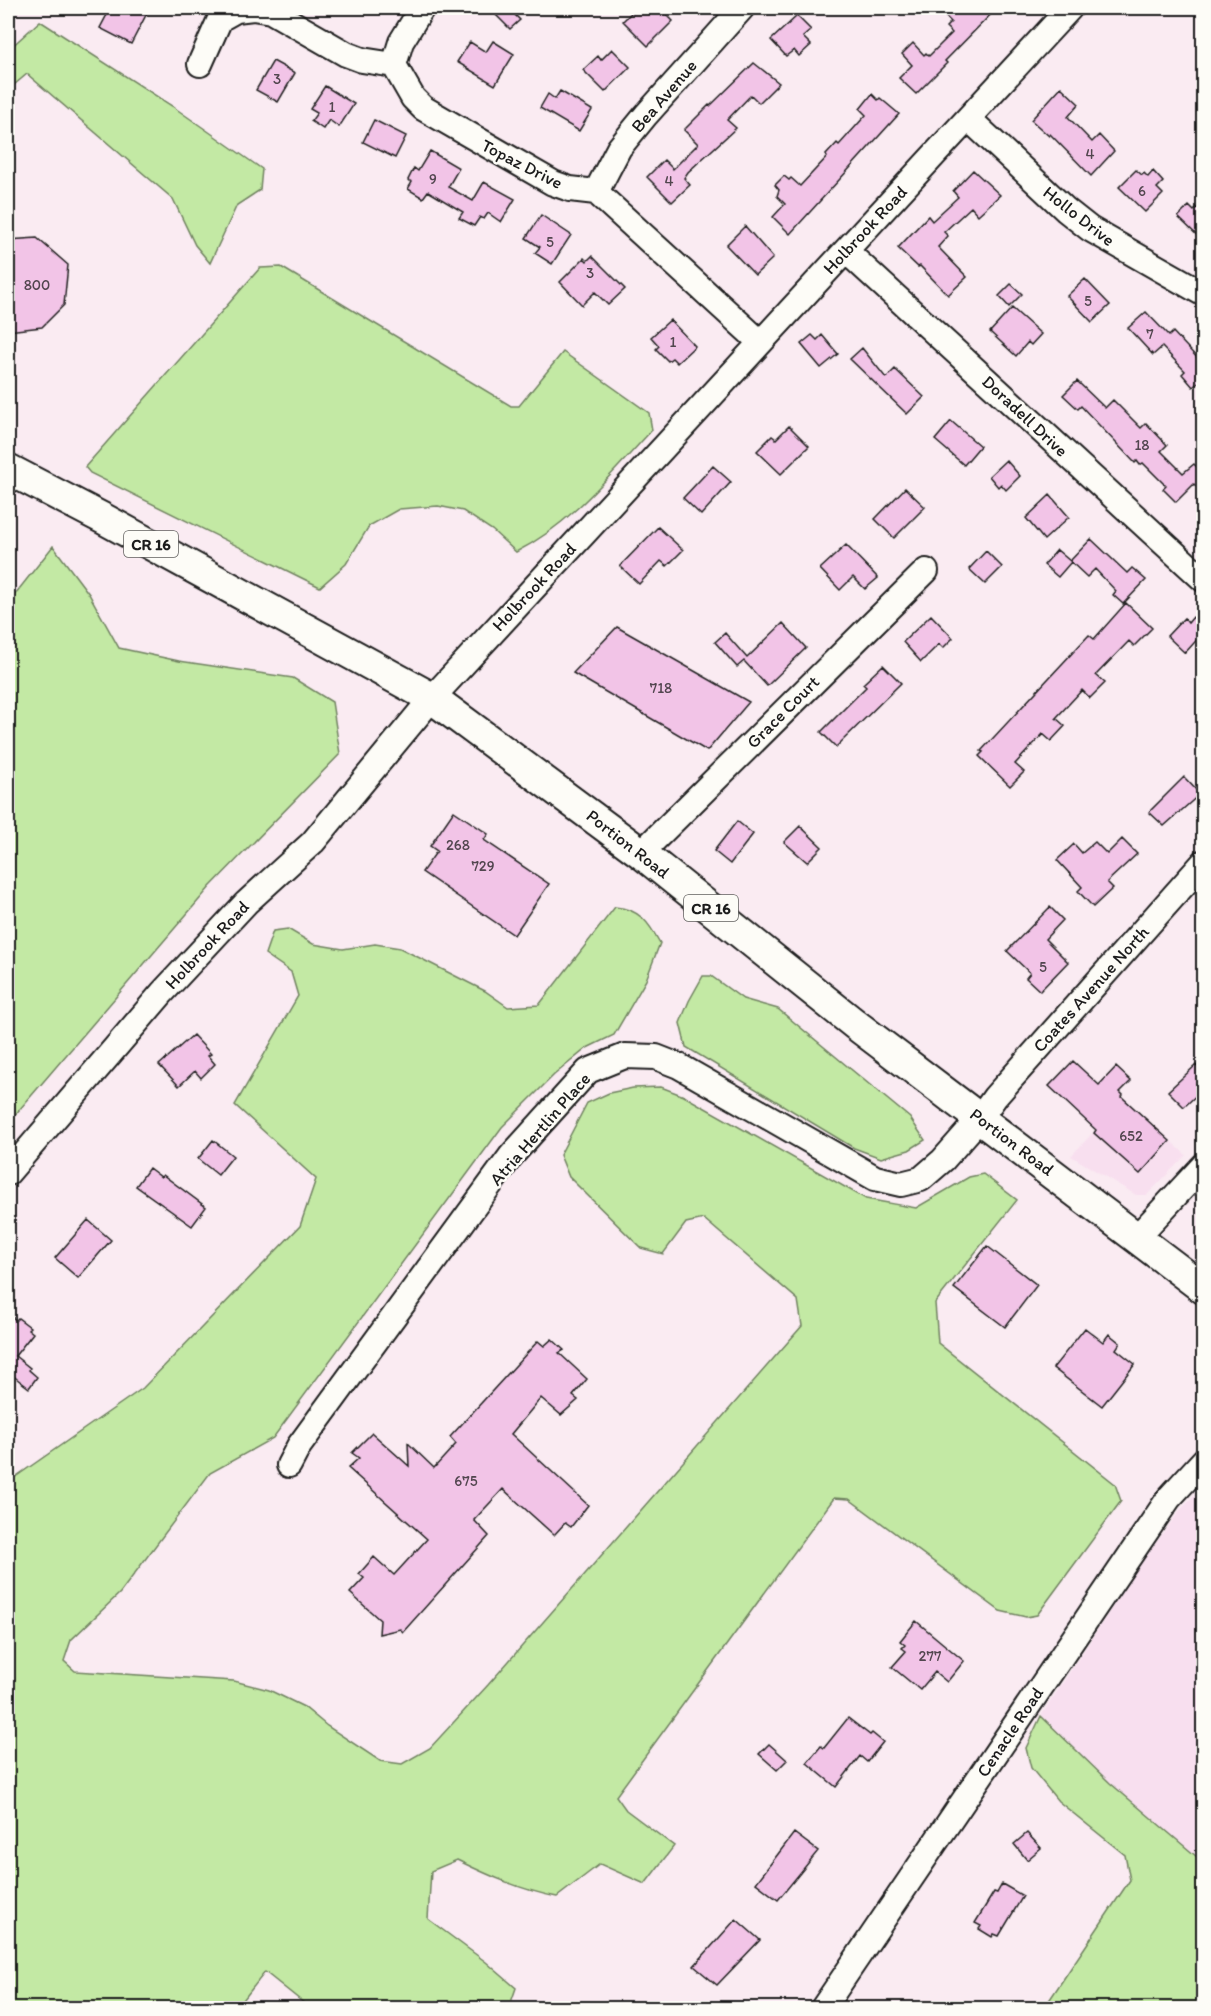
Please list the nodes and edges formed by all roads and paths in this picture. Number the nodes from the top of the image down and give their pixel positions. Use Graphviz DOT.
graph roads {
  1 [pos="422,8"];
  2 [pos="742,8"];
  3 [pos="1070,8"];
  4 [pos="200,64"];
  5 [pos="394,65"];
  6 [pos="969,119"];
  7 [pos="596,192"];
  8 [pos="846,251"];
  9 [pos="1203,294"];
  10 [pos="760,342"];
  11 [pos="8,470"];
  12 [pos="926,571"];
  13 [pos="1203,580"];
  14 [pos="432,698"];
  15 [pos="641,853"];
  16 [pos="1203,862"];
  17 [pos="980,1118"];
  18 [pos="1203,1165"];
  19 [pos="8,1173"];
  20 [pos="1137,1237"];
  21 [pos="1203,1289"];
  22 [pos="1203,1460"];
  23 [pos="289,1465"];
  24 [pos="824,2008"];
  1 -- 5 [label="street"];
  2 -- 7 [label="street, Bea Avenue"];
  3 -- 6 [label="street, Holbrook Road"];
  4 -- 5 [label="street"];
  5 -- 7 [label="street, Topaz Drive"];
  6 -- 8 [label="street, Holbrook Road"];
  6 -- 9 [label="street, Hollo Drive"];
  7 -- 10 [label="street"];
  8 -- 10 [label="street, Holbrook Road"];
  8 -- 13 [label="street, Doradell Drive"];
  10 -- 14 [label="street, Holbrook Road"];
  11 -- 14 [label="main road, Portion Road / CR 16"];
  12 -- 15 [label="street, Grace Court"];
  14 -- 15 [label="main road, Portion Road / CR 16"];
  14 -- 19 [label="street, Holbrook Road"];
  15 -- 17 [label="main road, Portion Road / CR 16"];
  16 -- 17 [label="street, Coates Avenue North"];
  17 -- 20 [label="main road, Portion Road / CR 16"];
  17 -- 23 [label="street, Atria Hertlin Place"];
  18 -- 20 [label="street"];
  20 -- 21 [label="main road, Portion Road / CR 16"];
  22 -- 24 [label="street, Cenacle Road"];
}
